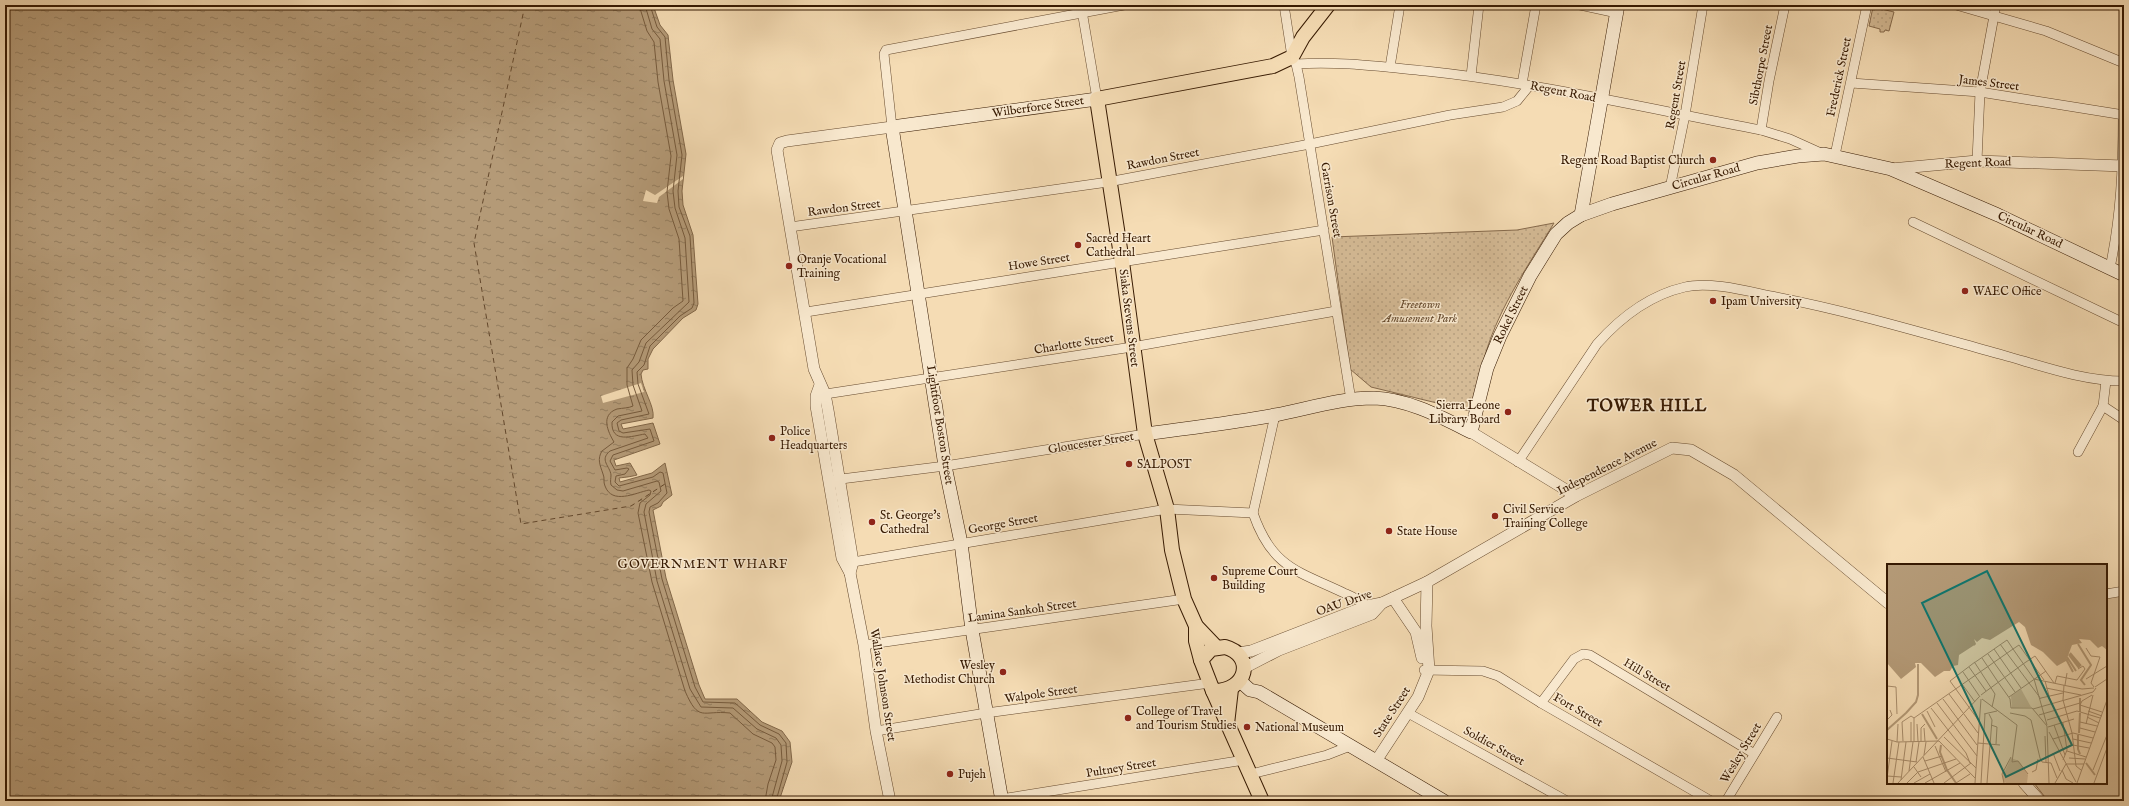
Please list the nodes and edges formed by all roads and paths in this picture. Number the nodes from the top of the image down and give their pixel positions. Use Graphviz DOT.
graph roads {
  1 [pos="1124,5"];
  2 [pos="1284,5"];
  3 [pos="1328,5"];
  4 [pos="1400,5"];
  5 [pos="1479,5"];
  6 [pos="1536,5"];
  7 [pos="1580,5"];
  8 [pos="1703,5"];
  9 [pos="1784,5"];
  10 [pos="1867,5"];
  11 [pos="1956,5"];
  12 [pos="1996,5"];
  13 [pos="1081,9"];
  14 [pos="1618,9"];
  15 [pos="1994,15"];
  16 [pos="1294,61"];
  17 [pos="2124,63"];
  18 [pos="1390,67"];
  19 [pos="1471,76"];
  20 [pos="1851,83"];
  21 [pos="1526,85"];
  22 [pos="1980,92"];
  23 [pos="1097,99"];
  24 [pos="1601,99"];
  25 [pos="1685,115"];
  26 [pos="2123,115"];
  27 [pos="892,127"];
  28 [pos="1761,130"];
  29 [pos="780,143"];
  30 [pos="1310,144"];
  31 [pos="1829,155"];
  32 [pos="1977,162"];
  33 [pos="2124,166"];
  34 [pos="1891,169"];
  35 [pos="1108,182"];
  36 [pos="1670,188"];
  37 [pos="907,212"];
  38 [pos="1581,215"];
  39 [pos="1913,222"];
  40 [pos="790,227"];
  41 [pos="1324,230"];
  42 [pos="2121,232"];
  43 [pos="1122,262"];
  44 [pos="2110,268"];
  45 [pos="2124,275"];
  46 [pos="919,293"];
  47 [pos="1336,311"];
  48 [pos="806,312"];
  49 [pos="2124,323"];
  50 [pos="1132,347"];
  51 [pos="933,378"];
  52 [pos="2106,381"];
  53 [pos="2124,382"];
  54 [pos="820,392"];
  55 [pos="1351,400"];
  56 [pos="2103,406"];
  57 [pos="1275,415"];
  58 [pos="2124,420"];
  59 [pos="1471,432"];
  60 [pos="1145,434"];
  61 [pos="2078,452"];
  62 [pos="1518,462"];
  63 [pos="945,466"];
  64 [pos="835,479"];
  65 [pos="1576,496"];
  66 [pos="1167,509"];
  67 [pos="1253,513"];
  68 [pos="961,543"];
  69 [pos="849,566"];
  70 [pos="1427,582"];
  71 [pos="2124,591"];
  72 [pos="2107,594"];
  73 [pos="1393,598"];
  74 [pos="1184,599"];
  75 [pos="1887,602"];
  76 [pos="1382,603"];
  77 [pos="1369,610"];
  78 [pos="1196,626"];
  79 [pos="972,630"];
  80 [pos="864,645"];
  81 [pos="1217,648"];
  82 [pos="1238,653"];
  83 [pos="1201,660"];
  84 [pos="1426,672"];
  85 [pos="1237,681"];
  86 [pos="1211,687"];
  87 [pos="1541,703"];
  88 [pos="1408,713"];
  89 [pos="986,714"];
  90 [pos="1777,717"];
  91 [pos="1227,724"];
  92 [pos="876,731"];
  93 [pos="1350,746"];
  94 [pos="1753,753"];
  95 [pos="1244,760"];
  96 [pos="1376,761"];
  97 [pos="1251,774"];
  98 [pos="2025,784"];
  99 [pos="1002,800"];
  100 [pos="890,801"];
  101 [pos="1262,801"];
  102 [pos="1444,801"];
  103 [pos="1567,801"];
  104 [pos="1711,801"];
  105 [pos="1726,801"];
  106 [pos="2040,801"];
  1 -- 13 [label="street"];
  2 -- 16 [label="street, Garrison Street"];
  3 -- 16 [label="main road"];
  4 -- 18 [label="street"];
  5 -- 19 [label="street"];
  6 -- 21 [label="street"];
  7 -- 14 [label="street"];
  8 -- 25 [label="street, Regent Street"];
  9 -- 28 [label="street, Sibthorpe Street"];
  10 -- 20 [label="street, Frederick Street"];
  11 -- 15 [label="street"];
  12 -- 15 [label="street"];
  13 -- 23 [label="street, Siaka Stevens Street"];
  13 -- 27 [label="street, Lightfoot Boston Street"];
  14 -- 24 [label="main road"];
  15 -- 17 [label="street"];
  15 -- 22 [label="street"];
  16 -- 18 [label="street, Regent Road"];
  16 -- 23 [label="main road, Wilberforce Street"];
  16 -- 30 [label="street, Garrison Street"];
  18 -- 19 [label="street, Regent Road"];
  19 -- 21 [label="street, Regent Road"];
  20 -- 22 [label="street, James Street"];
  20 -- 31 [label="street, Frederick Street"];
  21 -- 24 [label="street, Regent Road"];
  21 -- 30 [label="street, Rawdon Street"];
  22 -- 26 [label="street, James Street"];
  22 -- 32 [label="street"];
  23 -- 27 [label="main road, Wilberforce Street"];
  23 -- 35 [label="main road, Siaka Stevens Street"];
  24 -- 25 [label="street, Regent Road"];
  24 -- 38 [label="main road"];
  25 -- 28 [label="street, Regent Road"];
  25 -- 36 [label="street, Regent Street"];
  26 -- 33 [label="street"];
  27 -- 29 [label="street, Wilberforce Street"];
  27 -- 37 [label="main road, Lightfoot Boston Street"];
  28 -- 31 [label="street, Regent Road"];
  29 -- 40 [label="street, Wallace Johnson Street"];
  30 -- 35 [label="street, Rawdon Street"];
  30 -- 41 [label="street, Garrison Street"];
  31 -- 34 [label="main road, Regent Road"];
  31 -- 36 [label="main road, Circular Road"];
  32 -- 33 [label="street, Regent Road"];
  32 -- 34 [label="street, Regent Road"];
  33 -- 42 [label="street"];
  34 -- 44 [label="main road, Circular Road"];
  35 -- 37 [label="street, Rawdon Street"];
  35 -- 43 [label="main road, Siaka Stevens Street"];
  36 -- 38 [label="main road, Circular Road"];
  37 -- 40 [label="street, Rawdon Street"];
  37 -- 46 [label="main road, Lightfoot Boston Street"];
  38 -- 59 [label="main road, Rokel Street"];
  39 -- 49 [label="street"];
  40 -- 48 [label="street, Wallace Johnson Street"];
  41 -- 43 [label="street, Howe Street"];
  41 -- 47 [label="street, Garrison Street"];
  42 -- 44 [label="street"];
  43 -- 46 [label="street, Howe Street"];
  43 -- 50 [label="main road, Siaka Stevens Street"];
  44 -- 45 [label="main road, Circular Road"];
  46 -- 48 [label="street, Howe Street"];
  46 -- 51 [label="main road, Lightfoot Boston Street"];
  47 -- 50 [label="street, Charlotte Street"];
  47 -- 55 [label="street, Garrison Street"];
  48 -- 54 [label="street, Wallace Johnson Street"];
  50 -- 51 [label="street, Charlotte Street"];
  50 -- 60 [label="main road, Siaka Stevens Street"];
  51 -- 54 [label="street, Charlotte Street"];
  51 -- 63 [label="main road, Lightfoot Boston Street"];
  52 -- 53 [label="street"];
  52 -- 56 [label="street"];
  52 -- 62 [label="street"];
  54 -- 64 [label="street, Wallace Johnson Street"];
  55 -- 57 [label="main road, Gloucester Street"];
  55 -- 59 [label="main road, Gloucester Street"];
  56 -- 58 [label="street"];
  56 -- 61 [label="street"];
  57 -- 60 [label="main road, Gloucester Street"];
  57 -- 67 [label="street"];
  59 -- 62 [label="street"];
  60 -- 63 [label="street, Gloucester Street"];
  60 -- 66 [label="main road, Siaka Stevens Street"];
  62 -- 65 [label="street"];
  63 -- 64 [label="street, Gloucester Street"];
  63 -- 68 [label="main road, Lightfoot Boston Street"];
  64 -- 69 [label="street, Wallace Johnson Street"];
  65 -- 70 [label="street, Independence Avenue"];
  65 -- 75 [label="street, Independence Avenue"];
  66 -- 67 [label="street, George Street"];
  66 -- 68 [label="street, George Street"];
  66 -- 74 [label="main road, Siaka Stevens Street"];
  67 -- 77 [label="street"];
  68 -- 69 [label="street, George Street"];
  68 -- 79 [label="main road, Lightfoot Boston Street"];
  69 -- 80 [label="street, Wallace Johnson Street"];
  70 -- 73 [label="street, Independence Avenue"];
  70 -- 84 [label="street, State Street"];
  71 -- 72 [label="street"];
  73 -- 76 [label="street, Independence Avenue"];
  73 -- 84 [label="street"];
  74 -- 78 [label="main road, Siaka Stevens Street"];
  74 -- 79 [label="street, Lamina Sankoh Street"];
  76 -- 77 [label="street, OAU Drive"];
  77 -- 82 [label="street, OAU Drive"];
  77 -- 85 [label="street, OAU Drive"];
  78 -- 81 [label="main road, Siaka Stevens Street"];
  78 -- 83 [label="main road, Siaka Stevens Street"];
  79 -- 80 [label="street, Lamina Sankoh Street"];
  79 -- 89 [label="main road, Lightfoot Boston Street"];
  80 -- 92 [label="street, Wallace Johnson Street"];
  81 -- 82 [label="main road"];
  81 -- 83 [label="main road"];
  82 -- 85 [label="main road"];
  83 -- 86 [label="main road"];
  84 -- 87 [label="street, Fort Street"];
  84 -- 88 [label="street, State Street"];
  85 -- 86 [label="main road"];
  85 -- 91 [label="main road"];
  85 -- 93 [label="main road"];
  86 -- 89 [label="street, Walpole Street"];
  86 -- 91 [label="main road"];
  87 -- 94 [label="street, Hill Street"];
  87 -- 104 [label="street, Fort Street"];
  88 -- 96 [label="street, State Street"];
  88 -- 103 [label="street, Soldier Street"];
  89 -- 92 [label="street, Walpole Street"];
  89 -- 99 [label="main road, Lightfoot Boston Street"];
  90 -- 94 [label="street, Wesley Street"];
  91 -- 95 [label="main road"];
  92 -- 100 [label="street, Wallace Johnson Street"];
  93 -- 96 [label="main road"];
  93 -- 97 [label="street"];
  94 -- 105 [label="street, Wesley Street"];
  95 -- 97 [label="main road"];
  95 -- 99 [label="street, Pultney Street"];
  96 -- 102 [label="main road"];
  97 -- 101 [label="main road"];
  98 -- 106 [label="street"];
}
